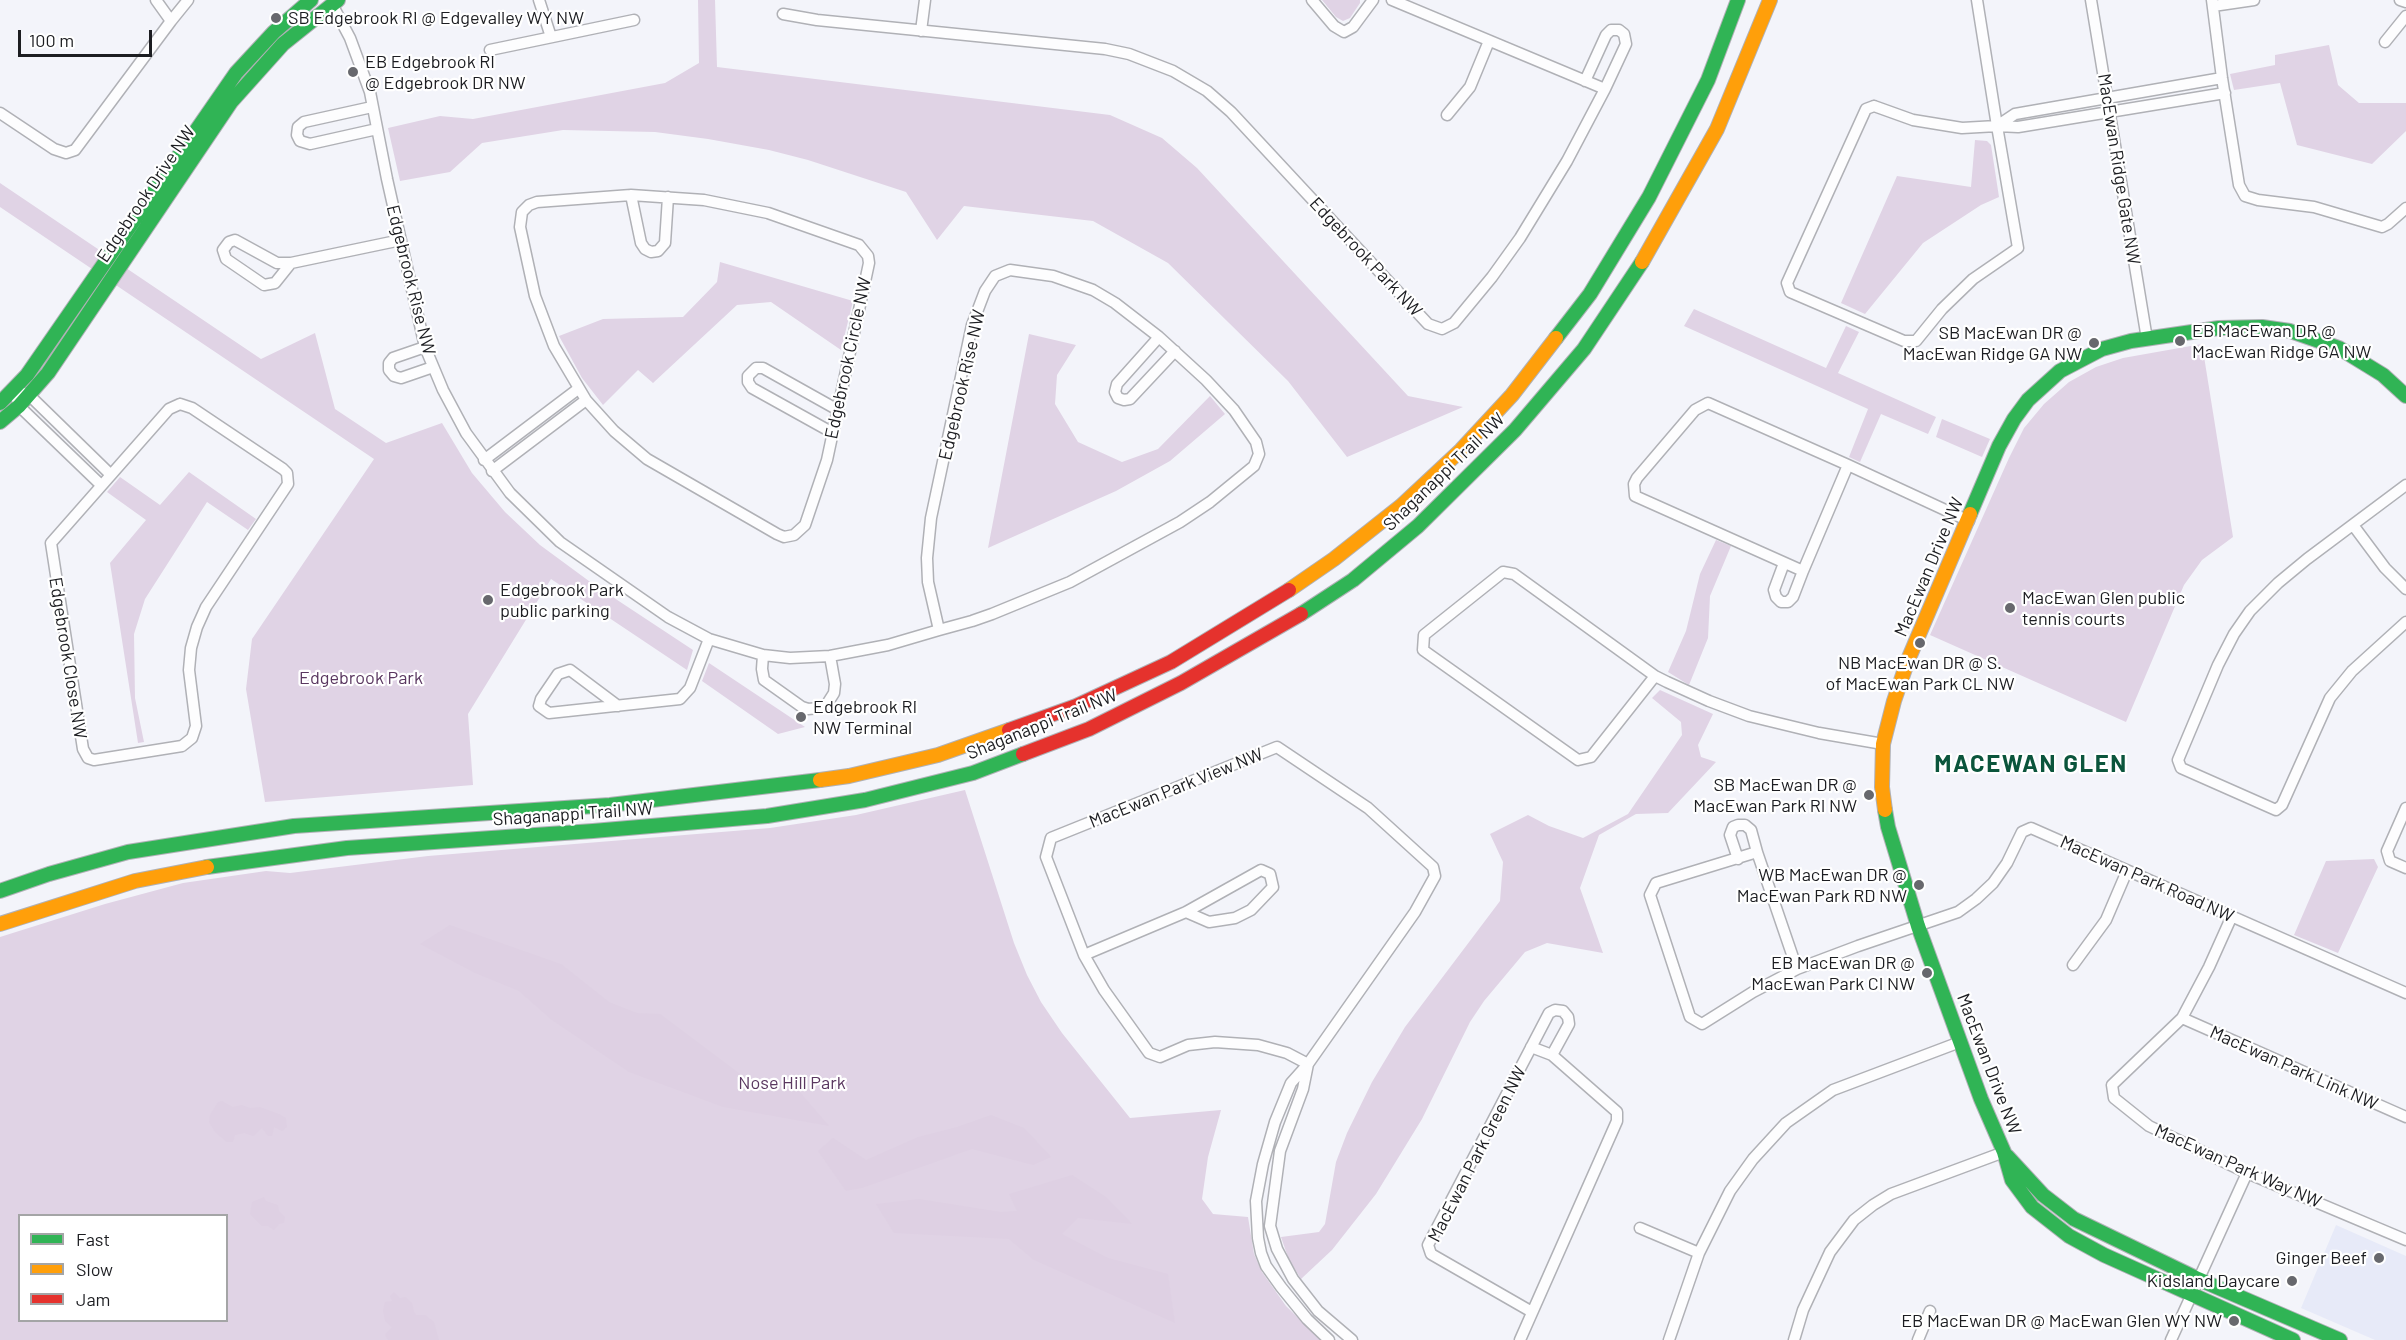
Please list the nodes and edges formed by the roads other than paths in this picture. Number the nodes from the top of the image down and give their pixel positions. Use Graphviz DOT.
graph roads {
  1 [pos="188,0"];
  2 [pos="311,0"];
  3 [pos="539,0"];
  4 [pos="925,0"];
  5 [pos="1312,0"];
  6 [pos="1373,0"];
  7 [pos="1392,0"];
  8 [pos="1730,0"];
  9 [pos="1738,0"];
  10 [pos="1977,0"];
  11 [pos="2091,0"];
  12 [pos="2254,0"];
  13 [pos="2400,0"];
  14 [pos="158,1"];
  15 [pos="333,1"];
  16 [pos="1771,2"];
  17 [pos="2406,2"];
  18 [pos="2213,3"];
  19 [pos="783,14"];
  20 [pos="2406,16"];
  21 [pos="634,20"];
  22 [pos="171,21"];
  23 [pos="921,31"];
  24 [pos="551,37"];
  25 [pos="1489,41"];
  26 [pos="2385,42"];
  27 [pos="490,50"];
  28 [pos="1719,50"];
  29 [pos="2222,78"];
  30 [pos="1585,81"];
  31 [pos="1605,90"];
  32 [pos="2225,93"];
  33 [pos="2108,99"];
  34 [pos="372,107"];
  35 [pos="2110,112"];
  36 [pos="0,113"];
  37 [pos="1447,115"];
  38 [pos="1997,126"];
  39 [pos="377,129"];
  40 [pos="631,195"];
  41 [pos="668,197"];
  42 [pos="2406,208"];
  43 [pos="401,240"];
  44 [pos="291,263"];
  45 [pos="1159,337"];
  46 [pos="2147,339"];
  47 [pos="425,347"];
  48 [pos="1175,351"];
  49 [pos="433,367"];
  50 [pos="578,389"];
  51 [pos="14,390"];
  52 [pos="29,395"];
  53 [pos="2406,396"];
  54 [pos="586,400"];
  55 [pos="0,403"];
  56 [pos="19,406"];
  57 [pos="838,410"];
  58 [pos="0,422"];
  59 [pos="833,433"];
  60 [pos="484,460"];
  61 [pos="1848,465"];
  62 [pos="492,471"];
  63 [pos="110,474"];
  64 [pos="100,485"];
  65 [pos="2406,485"];
  66 [pos="1969,520"];
  67 [pos="2353,525"];
  68 [pos="1784,563"];
  69 [pos="1803,572"];
  70 [pos="2406,589"];
  71 [pos="2406,622"];
  72 [pos="939,630"];
  73 [pos="709,639"];
  74 [pos="763,655"];
  75 [pos="830,656"];
  76 [pos="1655,676"];
  77 [pos="618,706"];
  78 [pos="1883,744"];
  79 [pos="2406,808"];
  80 [pos="1757,852"];
  81 [pos="1738,859"];
  82 [pos="2406,868"];
  83 [pos="2127,871"];
  84 [pos="18,884"];
  85 [pos="0,886"];
  86 [pos="0,891"];
  87 [pos="1186,912"];
  88 [pos="2231,918"];
  89 [pos="0,924"];
  90 [pos="1918,926"];
  91 [pos="1084,956"];
  92 [pos="2073,965"];
  93 [pos="1797,969"];
  94 [pos="2406,993"];
  95 [pos="2182,1018"];
  96 [pos="1960,1042"];
  97 [pos="1531,1047"];
  98 [pos="1552,1055"];
  99 [pos="1308,1064"];
  100 [pos="2406,1117"];
  101 [pos="2004,1152"];
  102 [pos="1263,1164"];
  103 [pos="1278,1166"];
  104 [pos="2247,1173"];
  105 [pos="1640,1228"];
  106 [pos="2406,1240"];
  107 [pos="1699,1253"];
  108 [pos="2198,1279"];
  109 [pos="2191,1296"];
  110 [pos="1930,1311"];
  111 [pos="1532,1312"];
  112 [pos="2301,1323"];
  113 [pos="1348,1338"];
  114 [pos="1329,1340"];
  115 [pos="1520,1340"];
  116 [pos="1669,1340"];
  117 [pos="1794,1340"];
  118 [pos="1918,1340"];
  119 [pos="2171,1340"];
  120 [pos="2294,1340"];
  121 [pos="2340,1340"];
  1 -- 22 [label="street"];
  2 -- 51 [label="main road, Edgebrook Drive NW"];
  3 -- 24 [label="street"];
  4 -- 23 [label="street"];
  5 -- 6 [label="street"];
  7 -- 25 [label="street"];
  8 -- 28 [label="main road"];
  9 -- 28 [label="main road, Shaganappi Trail NW"];
  10 -- 38 [label="street"];
  11 -- 33 [label="street, MacEwan Ridge Gate NW"];
  12 -- 18 [label="street"];
  13 -- 17 [label="street"];
  14 -- 22 [label="street"];
  15 -- 34 [label="street, Edgebrook Rise NW"];
  15 -- 52 [label="main road, Edgebrook Drive NW"];
  16 -- 89 [label="main road, Shaganappi Trail NW"];
  18 -- 29 [label="street"];
  19 -- 23 [label="street"];
  20 -- 26 [label="street"];
  21 -- 24 [label="street"];
  22 -- 36 [label="street"];
  23 -- 31 [label="street, Edgebrook Park NW"];
  24 -- 27 [label="street"];
  25 -- 30 [label="street"];
  25 -- 37 [label="street"];
  28 -- 84 [label="main road, Shaganappi Trail NW"];
  29 -- 32 [label="street"];
  29 -- 33 [label="street"];
  30 -- 31 [label="street"];
  30 -- 31 [label="street"];
  32 -- 35 [label="street"];
  32 -- 42 [label="street"];
  33 -- 35 [label="street, MacEwan Ridge Gate NW"];
  33 -- 38 [label="street"];
  34 -- 39 [label="street, Edgebrook Rise NW"];
  34 -- 39 [label="street"];
  35 -- 38 [label="street"];
  35 -- 46 [label="street, MacEwan Ridge Gate NW"];
  38 -- 38 [label="street"];
  39 -- 43 [label="street, Edgebrook Rise NW"];
  40 -- 41 [label="street, Edgebrook Circle NW"];
  40 -- 41 [label="street"];
  40 -- 50 [label="street, Edgebrook Circle NW"];
  41 -- 57 [label="street, Edgebrook Circle NW"];
  43 -- 44 [label="street"];
  43 -- 47 [label="street, Edgebrook Rise NW"];
  44 -- 44 [label="street"];
  45 -- 48 [label="street, Edgebrook Rise NW"];
  45 -- 48 [label="street"];
  45 -- 72 [label="street, Edgebrook Rise NW"];
  46 -- 53 [label="main road, MacEwan Drive NW"];
  46 -- 66 [label="main road, MacEwan Drive NW"];
  47 -- 49 [label="street, Edgebrook Rise NW"];
  47 -- 49 [label="street"];
  48 -- 72 [label="street, Edgebrook Rise NW"];
  49 -- 60 [label="street, Edgebrook Rise NW"];
  50 -- 54 [label="street, Edgebrook Circle NW"];
  50 -- 60 [label="street"];
  51 -- 52 [label="street"];
  51 -- 55 [label="main road, Edgebrook Drive NW"];
  51 -- 56 [label="street"];
  52 -- 56 [label="main road, Edgebrook Drive NW"];
  52 -- 63 [label="street"];
  54 -- 59 [label="street, Edgebrook Circle NW"];
  54 -- 62 [label="street"];
  56 -- 58 [label="main road, Edgebrook Drive NW"];
  56 -- 64 [label="street"];
  57 -- 59 [label="street, Edgebrook Circle NW"];
  57 -- 59 [label="street"];
  60 -- 62 [label="street, Edgebrook Rise NW"];
  61 -- 66 [label="street"];
  61 -- 68 [label="street"];
  61 -- 69 [label="street"];
  62 -- 73 [label="street, Edgebrook Rise NW"];
  63 -- 64 [label="street, Edgebrook Close NW"];
  63 -- 64 [label="street, Edgebrook Close NW"];
  65 -- 67 [label="street"];
  66 -- 78 [label="main road, MacEwan Drive NW"];
  67 -- 70 [label="street"];
  67 -- 71 [label="street"];
  68 -- 69 [label="street"];
  68 -- 69 [label="street"];
  72 -- 75 [label="street, Edgebrook Rise NW"];
  73 -- 74 [label="street, Edgebrook Rise NW"];
  73 -- 77 [label="street"];
  74 -- 75 [label="street, Edgebrook Rise NW"];
  74 -- 75 [label="street"];
  76 -- 76 [label="street"];
  76 -- 78 [label="street"];
  77 -- 77 [label="street"];
  78 -- 90 [label="main road, MacEwan Drive NW"];
  79 -- 82 [label="street"];
  80 -- 81 [label="street"];
  80 -- 81 [label="street"];
  80 -- 93 [label="street"];
  81 -- 93 [label="street, MacEwan Park Road NW"];
  83 -- 88 [label="street, MacEwan Park Road NW"];
  83 -- 90 [label="street, MacEwan Park Road NW"];
  83 -- 92 [label="street"];
  84 -- 85 [label="main road"];
  84 -- 86 [label="main road, Shaganappi Trail NW"];
  87 -- 87 [label="street"];
  87 -- 91 [label="street"];
  88 -- 94 [label="street, MacEwan Park Road NW"];
  88 -- 95 [label="street, MacEwan Park Way NW"];
  90 -- 93 [label="street, MacEwan Park Road NW"];
  90 -- 96 [label="main road, MacEwan Drive NW"];
  91 -- 99 [label="street, MacEwan Park View NW"];
  91 -- 99 [label="street, MacEwan Park View NW"];
  95 -- 100 [label="street, MacEwan Park Link NW"];
  95 -- 104 [label="street, MacEwan Park Way NW"];
  96 -- 101 [label="main road, MacEwan Drive NW"];
  96 -- 107 [label="street"];
  97 -- 98 [label="street, MacEwan Park Green NW"];
  97 -- 98 [label="street, MacEwan Park Green NW"];
  97 -- 111 [label="street, MacEwan Park Green NW"];
  98 -- 111 [label="street, MacEwan Park Green NW"];
  99 -- 102 [label="street, MacEwan Park View NW"];
  99 -- 103 [label="street, MacEwan Park View NW"];
  101 -- 108 [label="main road, MacEwan Drive NW"];
  101 -- 109 [label="main road, MacEwan Drive NW"];
  101 -- 117 [label="street"];
  102 -- 103 [label="street"];
  102 -- 114 [label="street, MacEwan Park View NW"];
  103 -- 113 [label="street, MacEwan Park View NW"];
  104 -- 106 [label="street, MacEwan Park Way NW"];
  104 -- 108 [label="street"];
  105 -- 107 [label="street"];
  107 -- 116 [label="street"];
  108 -- 109 [label="street"];
  108 -- 112 [label="main road, MacEwan Drive NW"];
  109 -- 119 [label="street"];
  109 -- 120 [label="main road, MacEwan Drive NW"];
  110 -- 118 [label="street"];
  111 -- 115 [label="street, MacEwan Park Green NW"];
  112 -- 120 [label="street"];
  112 -- 121 [label="main road, MacEwan Drive NW"];
}
